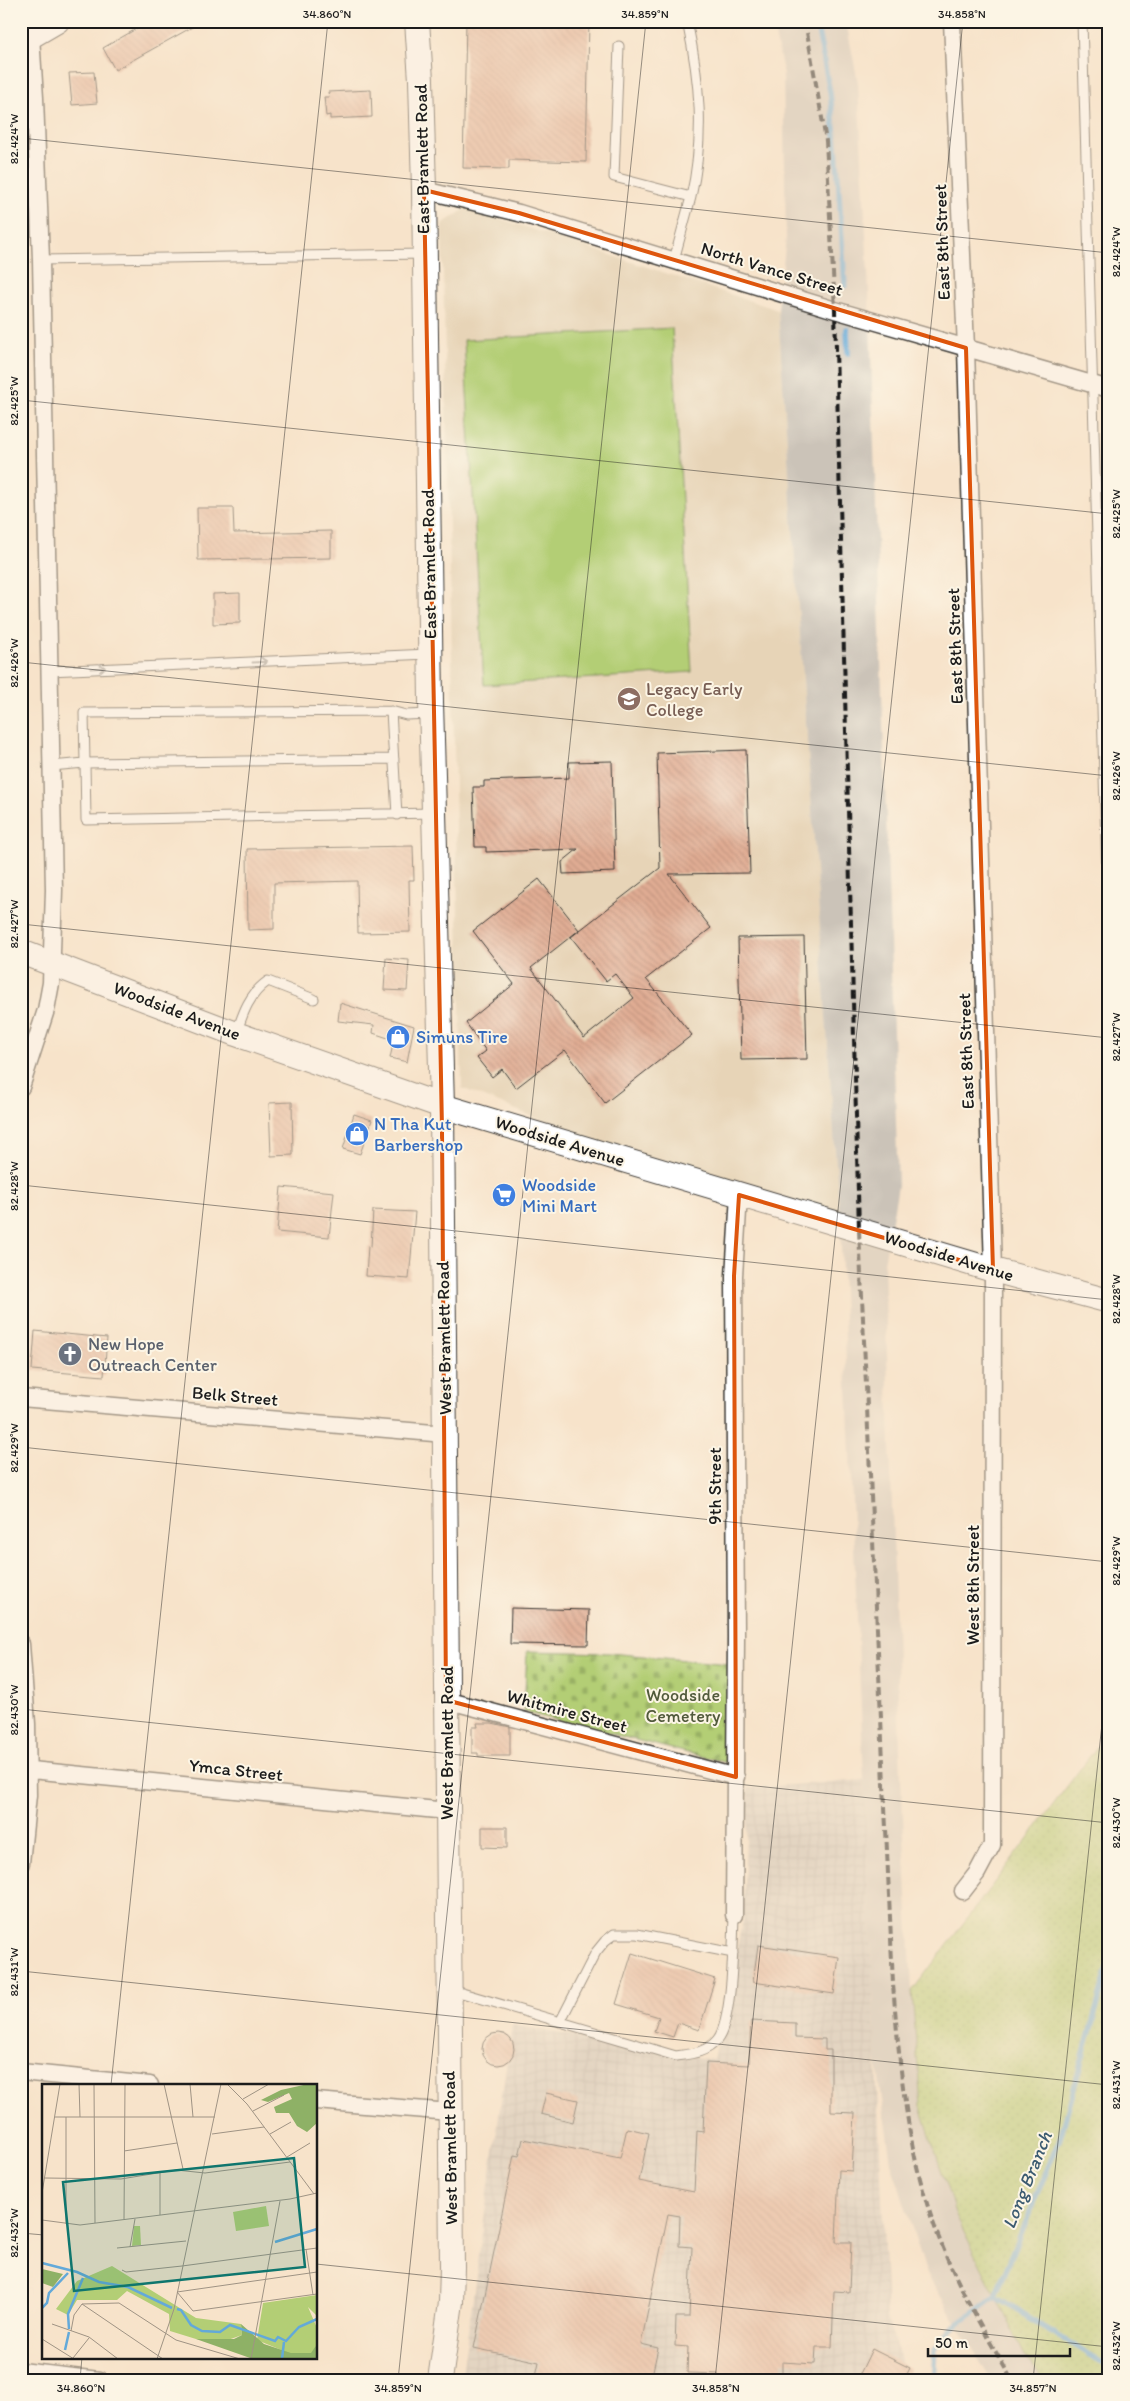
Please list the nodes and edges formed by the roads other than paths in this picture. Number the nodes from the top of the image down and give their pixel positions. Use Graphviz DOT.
graph roads {
  1 [pos="57,21"];
  2 [pos="417,21"];
  3 [pos="687,21"];
  4 [pos="952,21"];
  5 [pos="1082,21"];
  6 [pos="26,39"];
  7 [pos="619,46"];
  8 [pos="424,190"];
  9 [pos="691,197"];
  10 [pos="424,254"];
  11 [pos="40,260"];
  12 [pos="674,260"];
  13 [pos="966,348"];
  14 [pos="1093,384"];
  15 [pos="1109,389"];
  16 [pos="430,654"];
  17 [pos="49,671"];
  18 [pos="391,711"];
  19 [pos="431,714"];
  20 [pos="394,759"];
  21 [pos="85,763"];
  22 [pos="52,766"];
  23 [pos="434,813"];
  24 [pos="397,814"];
  25 [pos="1109,948"];
  26 [pos="21,952"];
  27 [pos="50,963"];
  28 [pos="314,999"];
  29 [pos="236,1034"];
  30 [pos="21,1087"];
  31 [pos="442,1106"];
  32 [pos="739,1195"];
  33 [pos="993,1270"];
  34 [pos="1109,1301"];
  35 [pos="21,1398"];
  36 [pos="445,1434"];
  37 [pos="21,1644"];
  38 [pos="446,1700"];
  39 [pos="24,1769"];
  40 [pos="736,1777"];
  41 [pos="447,1811"];
  42 [pos="21,1863"];
  43 [pos="963,1891"];
  44 [pos="734,1915"];
  45 [pos="733,1953"];
  46 [pos="449,1989"];
  47 [pos="560,2022"];
  48 [pos="21,2072"];
  49 [pos="140,2084"];
  50 [pos="318,2101"];
  51 [pos="450,2112"];
  52 [pos="21,2371"];
  53 [pos="99,2380"];
  54 [pos="440,2380"];
  1 -- 6 [label="street"];
  2 -- 8 [label="street, East Bramlett Road"];
  3 -- 9 [label="lane"];
  4 -- 13 [label="street, East 8th Street"];
  5 -- 14 [label="lane"];
  6 -- 11 [label="street"];
  7 -- 9 [label="lane"];
  8 -- 10 [label="street, East Bramlett Road"];
  8 -- 12 [label="street, North Vance Street"];
  9 -- 12 [label="lane"];
  10 -- 11 [label="lane"];
  10 -- 16 [label="street, East Bramlett Road"];
  11 -- 17 [label="street"];
  12 -- 13 [label="street, North Vance Street"];
  13 -- 14 [label="street, North Vance Street"];
  13 -- 33 [label="street, East 8th Street"];
  14 -- 15 [label="street, North Vance Street"];
  14 -- 25 [label="lane"];
  17 -- 16 [label="lane, one-way"];
  16 -- 19 [label="street, East Bramlett Road"];
  17 -- 22 [label="street"];
  18 -- 19 [label="lane"];
  18 -- 20 [label="lane"];
  18 -- 21 [label="lane"];
  19 -- 23 [label="street, East Bramlett Road"];
  20 -- 21 [label="lane"];
  20 -- 24 [label="lane"];
  21 -- 22 [label="lane"];
  21 -- 24 [label="lane"];
  22 -- 27 [label="street"];
  23 -- 24 [label="lane"];
  23 -- 31 [label="street, East Bramlett Road"];
  26 -- 27 [label="street, Woodside Avenue"];
  27 -- 29 [label="street, Woodside Avenue"];
  27 -- 30 [label="street"];
  28 -- 29 [label="lane"];
  29 -- 31 [label="street, Woodside Avenue"];
  31 -- 32 [label="street, Woodside Avenue"];
  31 -- 36 [label="street, West Bramlett Road"];
  32 -- 33 [label="street, Woodside Avenue"];
  32 -- 40 [label="street, 9th Street"];
  33 -- 34 [label="street, Woodside Avenue"];
  33 -- 43 [label="street, West 8th Street"];
  35 -- 36 [label="street, Belk Street"];
  36 -- 38 [label="street, West Bramlett Road"];
  37 -- 39 [label="street"];
  38 -- 40 [label="street, Whitmire Street"];
  38 -- 41 [label="street, West Bramlett Road"];
  39 -- 41 [label="street, Ymca Street"];
  39 -- 42 [label="street"];
  40 -- 44 [label="street, 9th Street"];
  41 -- 46 [label="street, West Bramlett Road"];
  44 -- 45 [label="lane"];
  45 -- 47 [label="lane"];
  45 -- 47 [label="lane"];
  46 -- 47 [label="lane"];
  46 -- 51 [label="street, West Bramlett Road"];
  48 -- 49 [label="street"];
  50 -- 51 [label="street"];
  51 -- 54 [label="street, West Bramlett Road"];
  52 -- 53 [label="street"];
}
